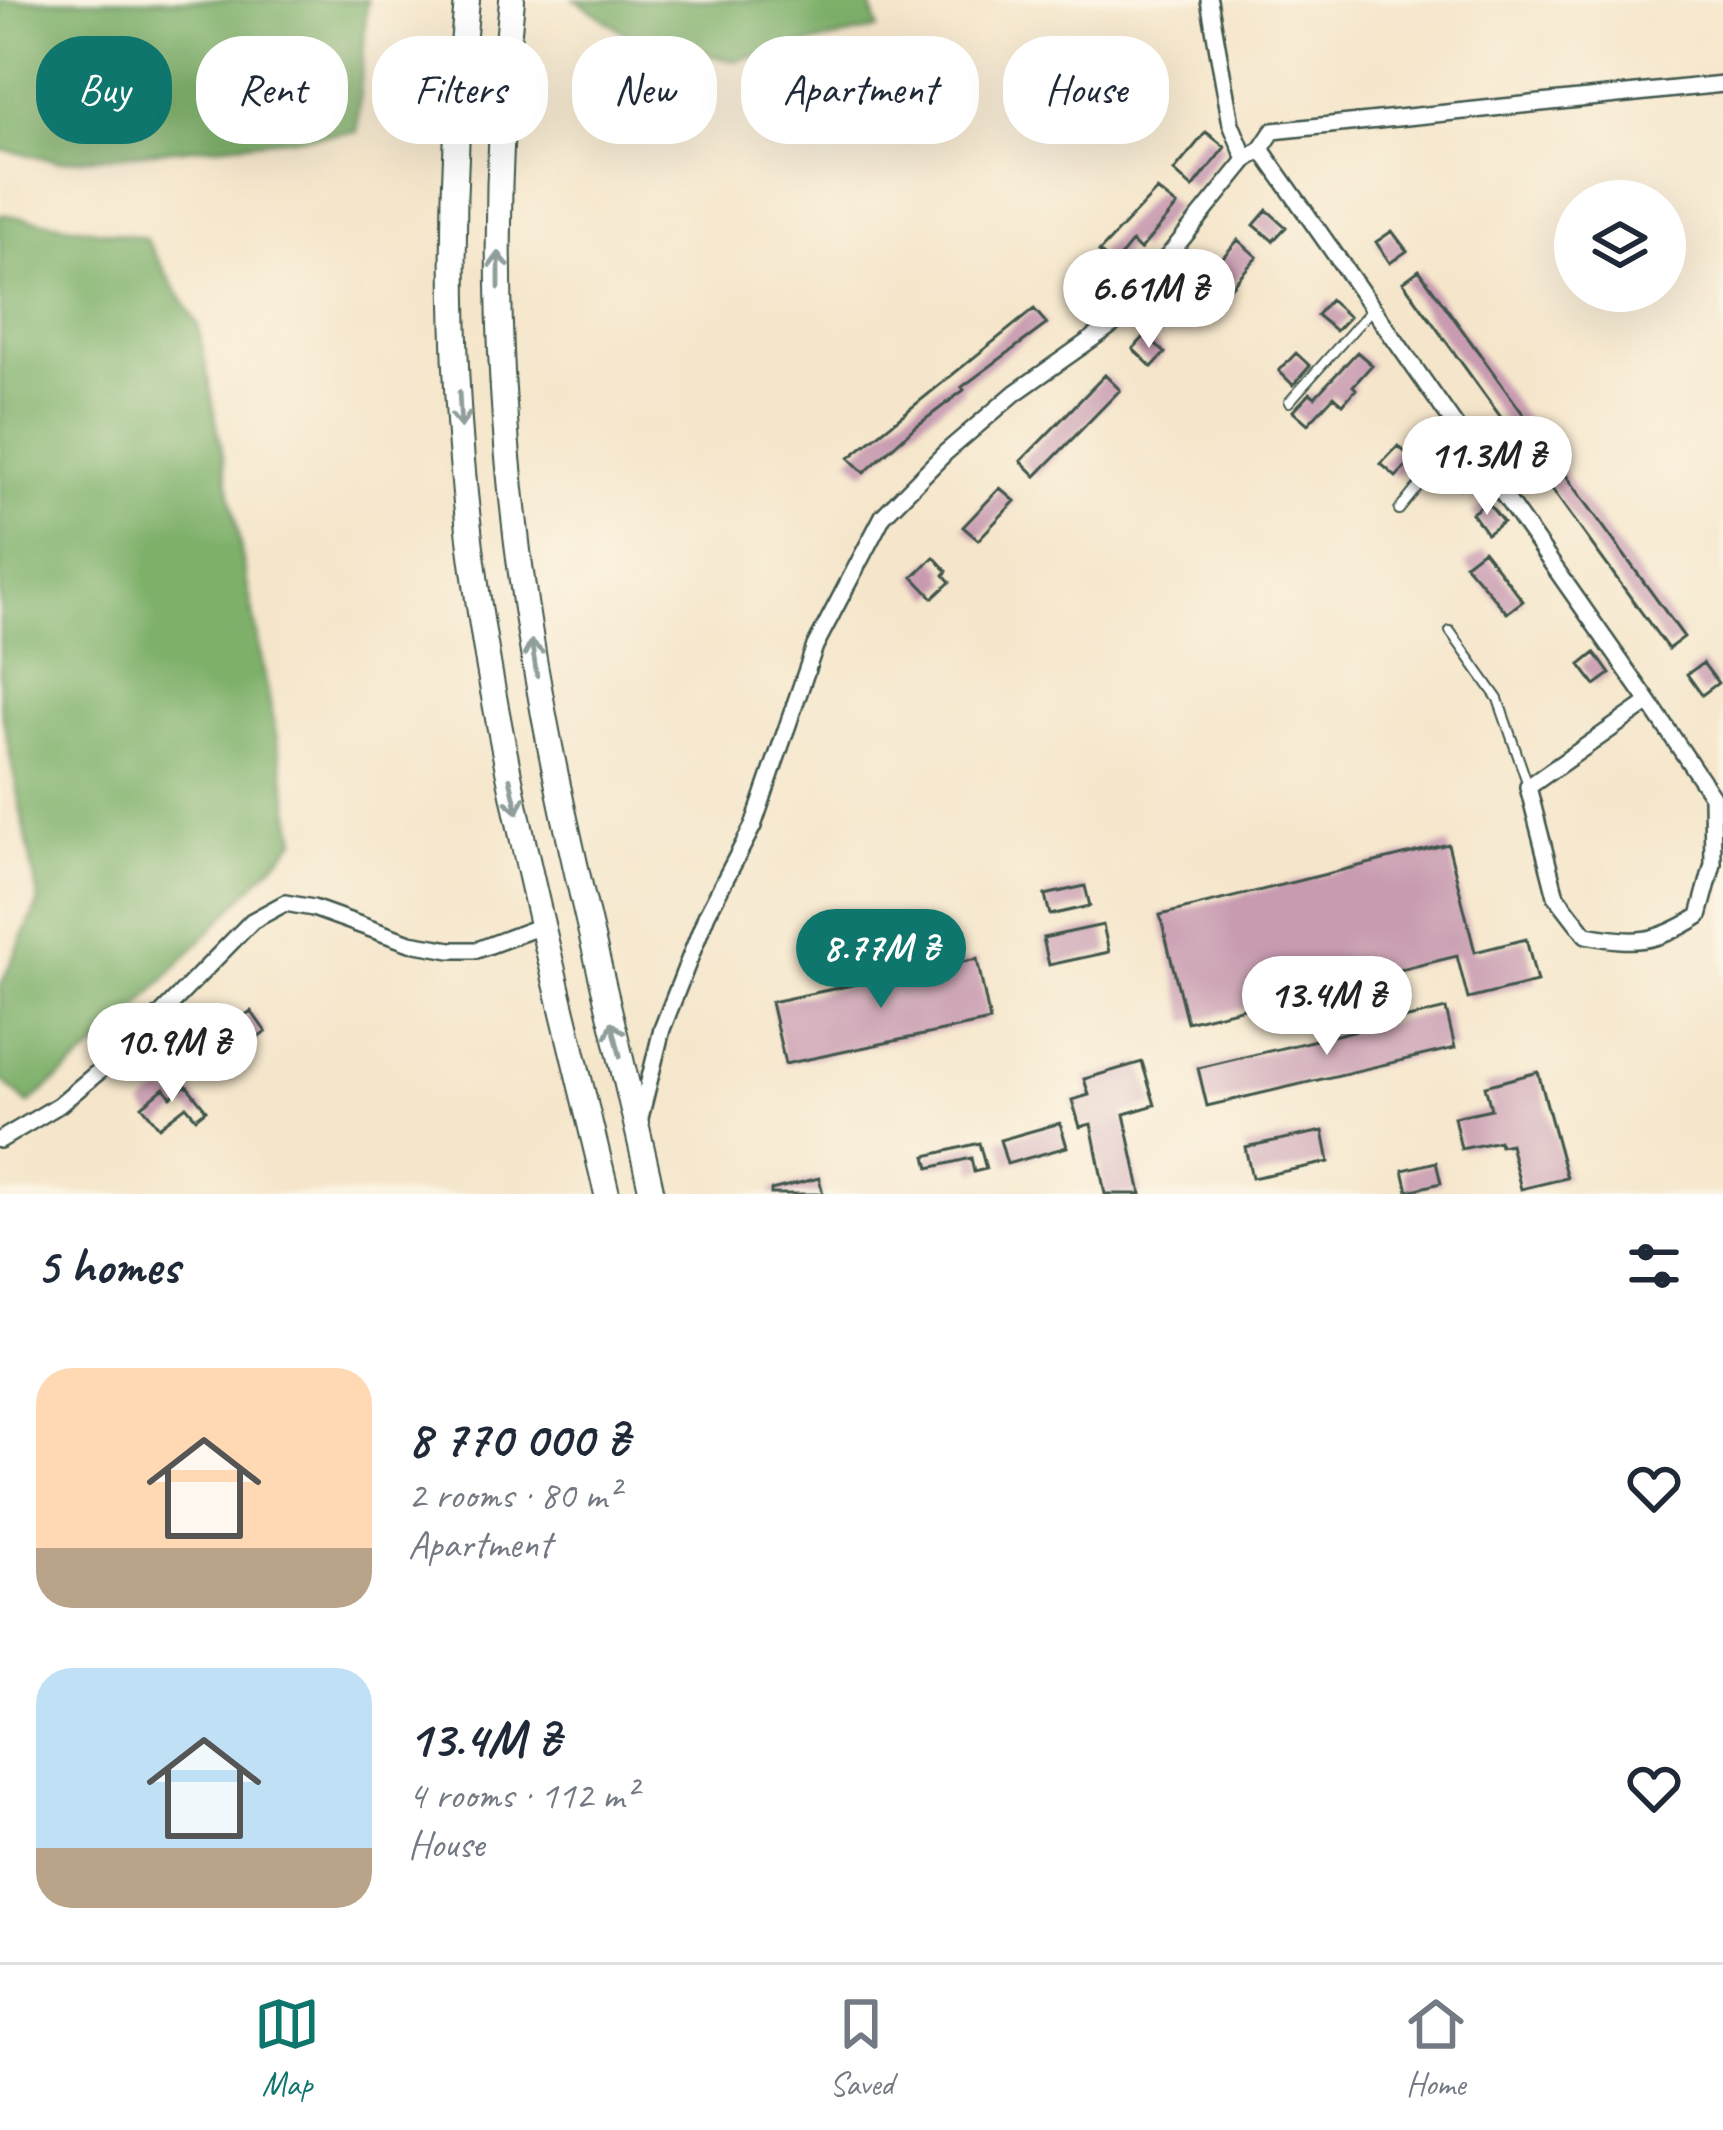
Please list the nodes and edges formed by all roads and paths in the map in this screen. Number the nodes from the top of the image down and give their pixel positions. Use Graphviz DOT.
graph roads {
  1 [pos="467,0"];
  2 [pos="512,0"];
  3 [pos="1209,0"];
  4 [pos="1723,83"];
  5 [pos="1261,149"];
  6 [pos="1246,160"];
  7 [pos="1372,308"];
  8 [pos="1289,402"];
  9 [pos="1461,434"];
  10 [pos="1399,509"];
  11 [pos="1450,631"];
  12 [pos="1649,702"];
  13 [pos="1528,787"];
  14 [pos="1718,825"];
  15 [pos="544,925"];
  16 [pos="637,1128"];
  17 [pos="0,1141"];
  18 [pos="607,1194"];
  19 [pos="652,1194"];
  1 -- 15 [label="main road, one-way"];
  16 -- 2 [label="main road, one-way"];
  3 -- 6 [label="street"];
  4 -- 5 [label="street"];
  5 -- 6 [label="street"];
  5 -- 7 [label="street"];
  6 -- 16 [label="street"];
  7 -- 8 [label="lane"];
  7 -- 9 [label="street"];
  9 -- 10 [label="lane"];
  9 -- 12 [label="street"];
  11 -- 13 [label="lane"];
  12 -- 13 [label="street"];
  12 -- 14 [label="street"];
  13 -- 14 [label="street"];
  15 -- 17 [label="street"];
  15 -- 18 [label="main road"];
  16 -- 19 [label="main road"];
}
